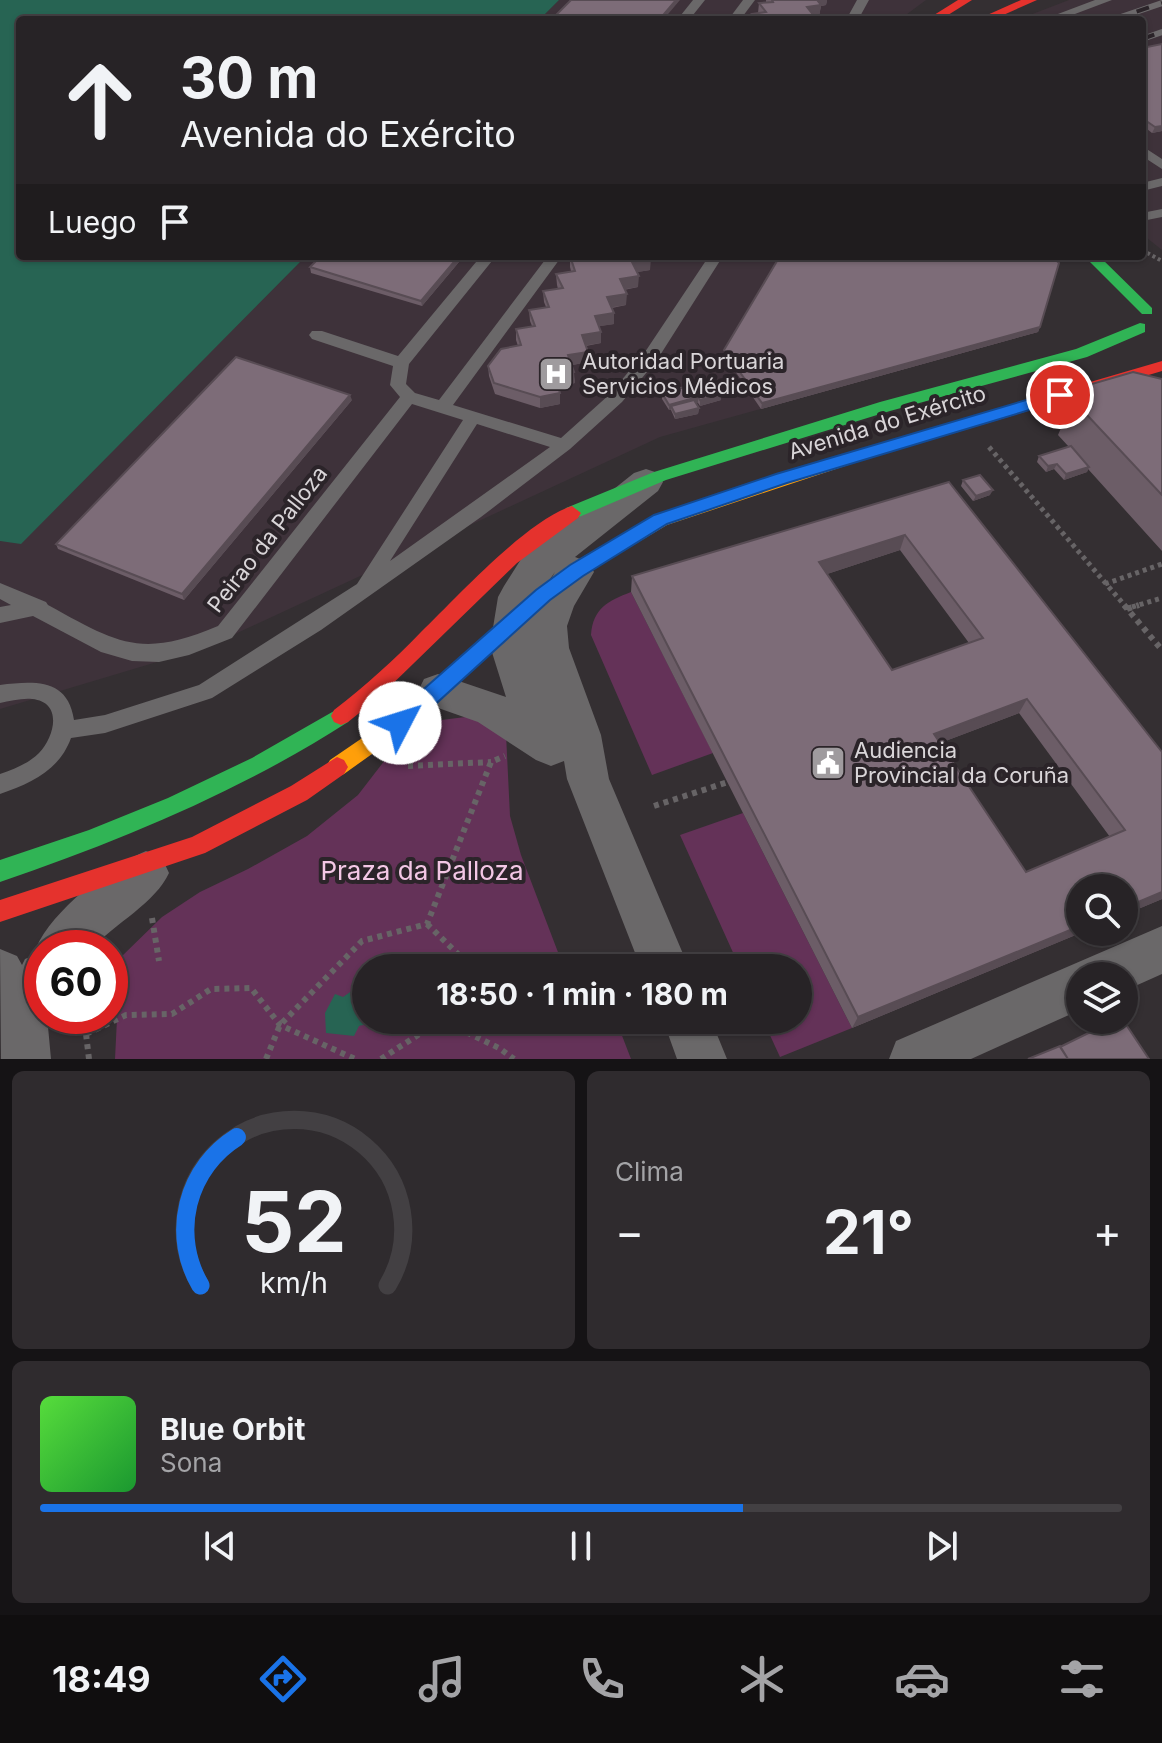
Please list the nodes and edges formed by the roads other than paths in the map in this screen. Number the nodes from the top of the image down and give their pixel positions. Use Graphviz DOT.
graph roads {
  1 [pos="699,0"];
  2 [pos="966,0"];
  3 [pos="1031,0"];
  4 [pos="1106,0"];
  5 [pos="686,16"];
  6 [pos="939,16"];
  7 [pos="992,16"];
  8 [pos="1060,16"];
  9 [pos="486,260"];
  10 [pos="552,260"];
  11 [pos="713,260"];
  12 [pos="1094,260"];
  13 [pos="317,335"];
  14 [pos="1154,338"];
  15 [pos="401,363"];
  16 [pos="409,397"];
  17 [pos="442,408"];
  18 [pos="473,417"];
  19 [pos="564,445"];
  20 [pos="651,478"];
  21 [pos="576,570"];
  22 [pos="363,590"];
  23 [pos="0,591"];
  24 [pos="39,607"];
  25 [pos="0,615"];
  26 [pos="514,622"];
  27 [pos="438,691"];
  28 [pos="0,694"];
  29 [pos="65,730"];
  30 [pos="529,749"];
  31 [pos="588,779"];
  32 [pos="0,784"];
  33 [pos="197,846"];
  34 [pos="0,871"];
  35 [pos="0,911"];
  36 [pos="78,930"];
  37 [pos="1162,950"];
  38 [pos="659,954"];
  39 [pos="1134,962"];
  40 [pos="1066,991"];
  41 [pos="692,1034"];
  42 [pos="702,1059"];
  43 [pos="914,1059"];
  1 -- 5 [label="lane"];
  2 -- 6 [label="main road"];
  3 -- 7 [label="main road"];
  4 -- 8 [label="lane"];
  9 -- 15 [label="lane"];
  10 -- 17 [label="lane"];
  11 -- 19 [label="lane"];
  12 -- 14 [label="main road"];
  13 -- 15 [label="lane"];
  14 -- 20 [label="main road, Avenida do Exército"];
  14 -- 21 [label="main road, Avenida do Exército"];
  15 -- 16 [label="lane"];
  16 -- 17 [label="lane"];
  16 -- 24 [label="lane, Peirao da Palloza"];
  17 -- 18 [label="lane"];
  18 -- 19 [label="lane"];
  18 -- 22 [label="lane"];
  19 -- 22 [label="lane"];
  20 -- 26 [label="street"];
  20 -- 34 [label="main road, Avenida do Exército"];
  21 -- 26 [label="main road, Avenida do Exército"];
  21 -- 31 [label="street"];
  22 -- 29 [label="lane"];
  23 -- 24 [label="lane, Peirao da Palloza"];
  24 -- 25 [label="lane"];
  26 -- 27 [label="main road, Avenida do Exército"];
  26 -- 30 [label="street"];
  27 -- 30 [label="street"];
  27 -- 33 [label="main road, Avenida do Exército"];
  28 -- 29 [label="lane"];
  29 -- 32 [label="lane"];
  30 -- 31 [label="street"];
  31 -- 38 [label="street"];
  33 -- 35 [label="main road, Avenida do Exército"];
  33 -- 36 [label="street"];
  37 -- 39 [label="street"];
  40 -- 43 [label="street"];
  41 -- 42 [label="street"];
}
